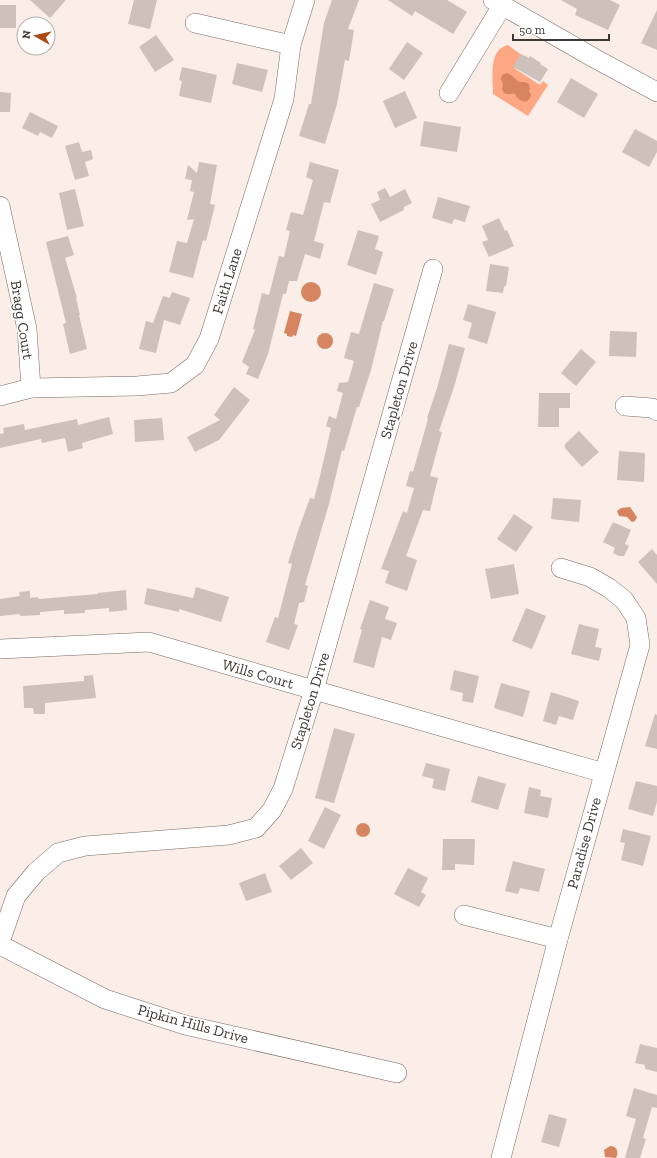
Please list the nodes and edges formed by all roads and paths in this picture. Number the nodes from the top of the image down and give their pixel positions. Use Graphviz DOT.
graph roads {
  1 [pos="305,0"];
  2 [pos="498,3"];
  3 [pos="195,23"];
  4 [pos="291,45"];
  5 [pos="450,92"];
  6 [pos="657,92"];
  7 [pos="0,206"];
  8 [pos="433,269"];
  9 [pos="31,388"];
  10 [pos="0,396"];
  11 [pos="625,406"];
  12 [pos="657,411"];
  13 [pos="561,568"];
  14 [pos="0,649"];
  15 [pos="314,690"];
  16 [pos="604,773"];
  17 [pos="464,915"];
  18 [pos="558,939"];
  19 [pos="0,944"];
  20 [pos="397,1073"];
  21 [pos="501,1158"];
  1 -- 4 [label="street, Faith Lane"];
  2 -- 5 [label="street"];
  2 -- 6 [label="street"];
  3 -- 4 [label="street"];
  4 -- 9 [label="street, Faith Lane"];
  7 -- 9 [label="street, Bragg Court"];
  8 -- 15 [label="street, Stapleton Drive"];
  9 -- 10 [label="street, Faith Lane"];
  11 -- 12 [label="street"];
  13 -- 16 [label="street, Paradise Drive"];
  14 -- 15 [label="street, Wills Court"];
  15 -- 16 [label="street, Wills Court"];
  15 -- 19 [label="street, Stapleton Drive"];
  16 -- 18 [label="street, Paradise Drive"];
  17 -- 18 [label="street"];
  18 -- 21 [label="street, Paradise Drive"];
  19 -- 20 [label="street, Pipkin Hills Drive"];
}
